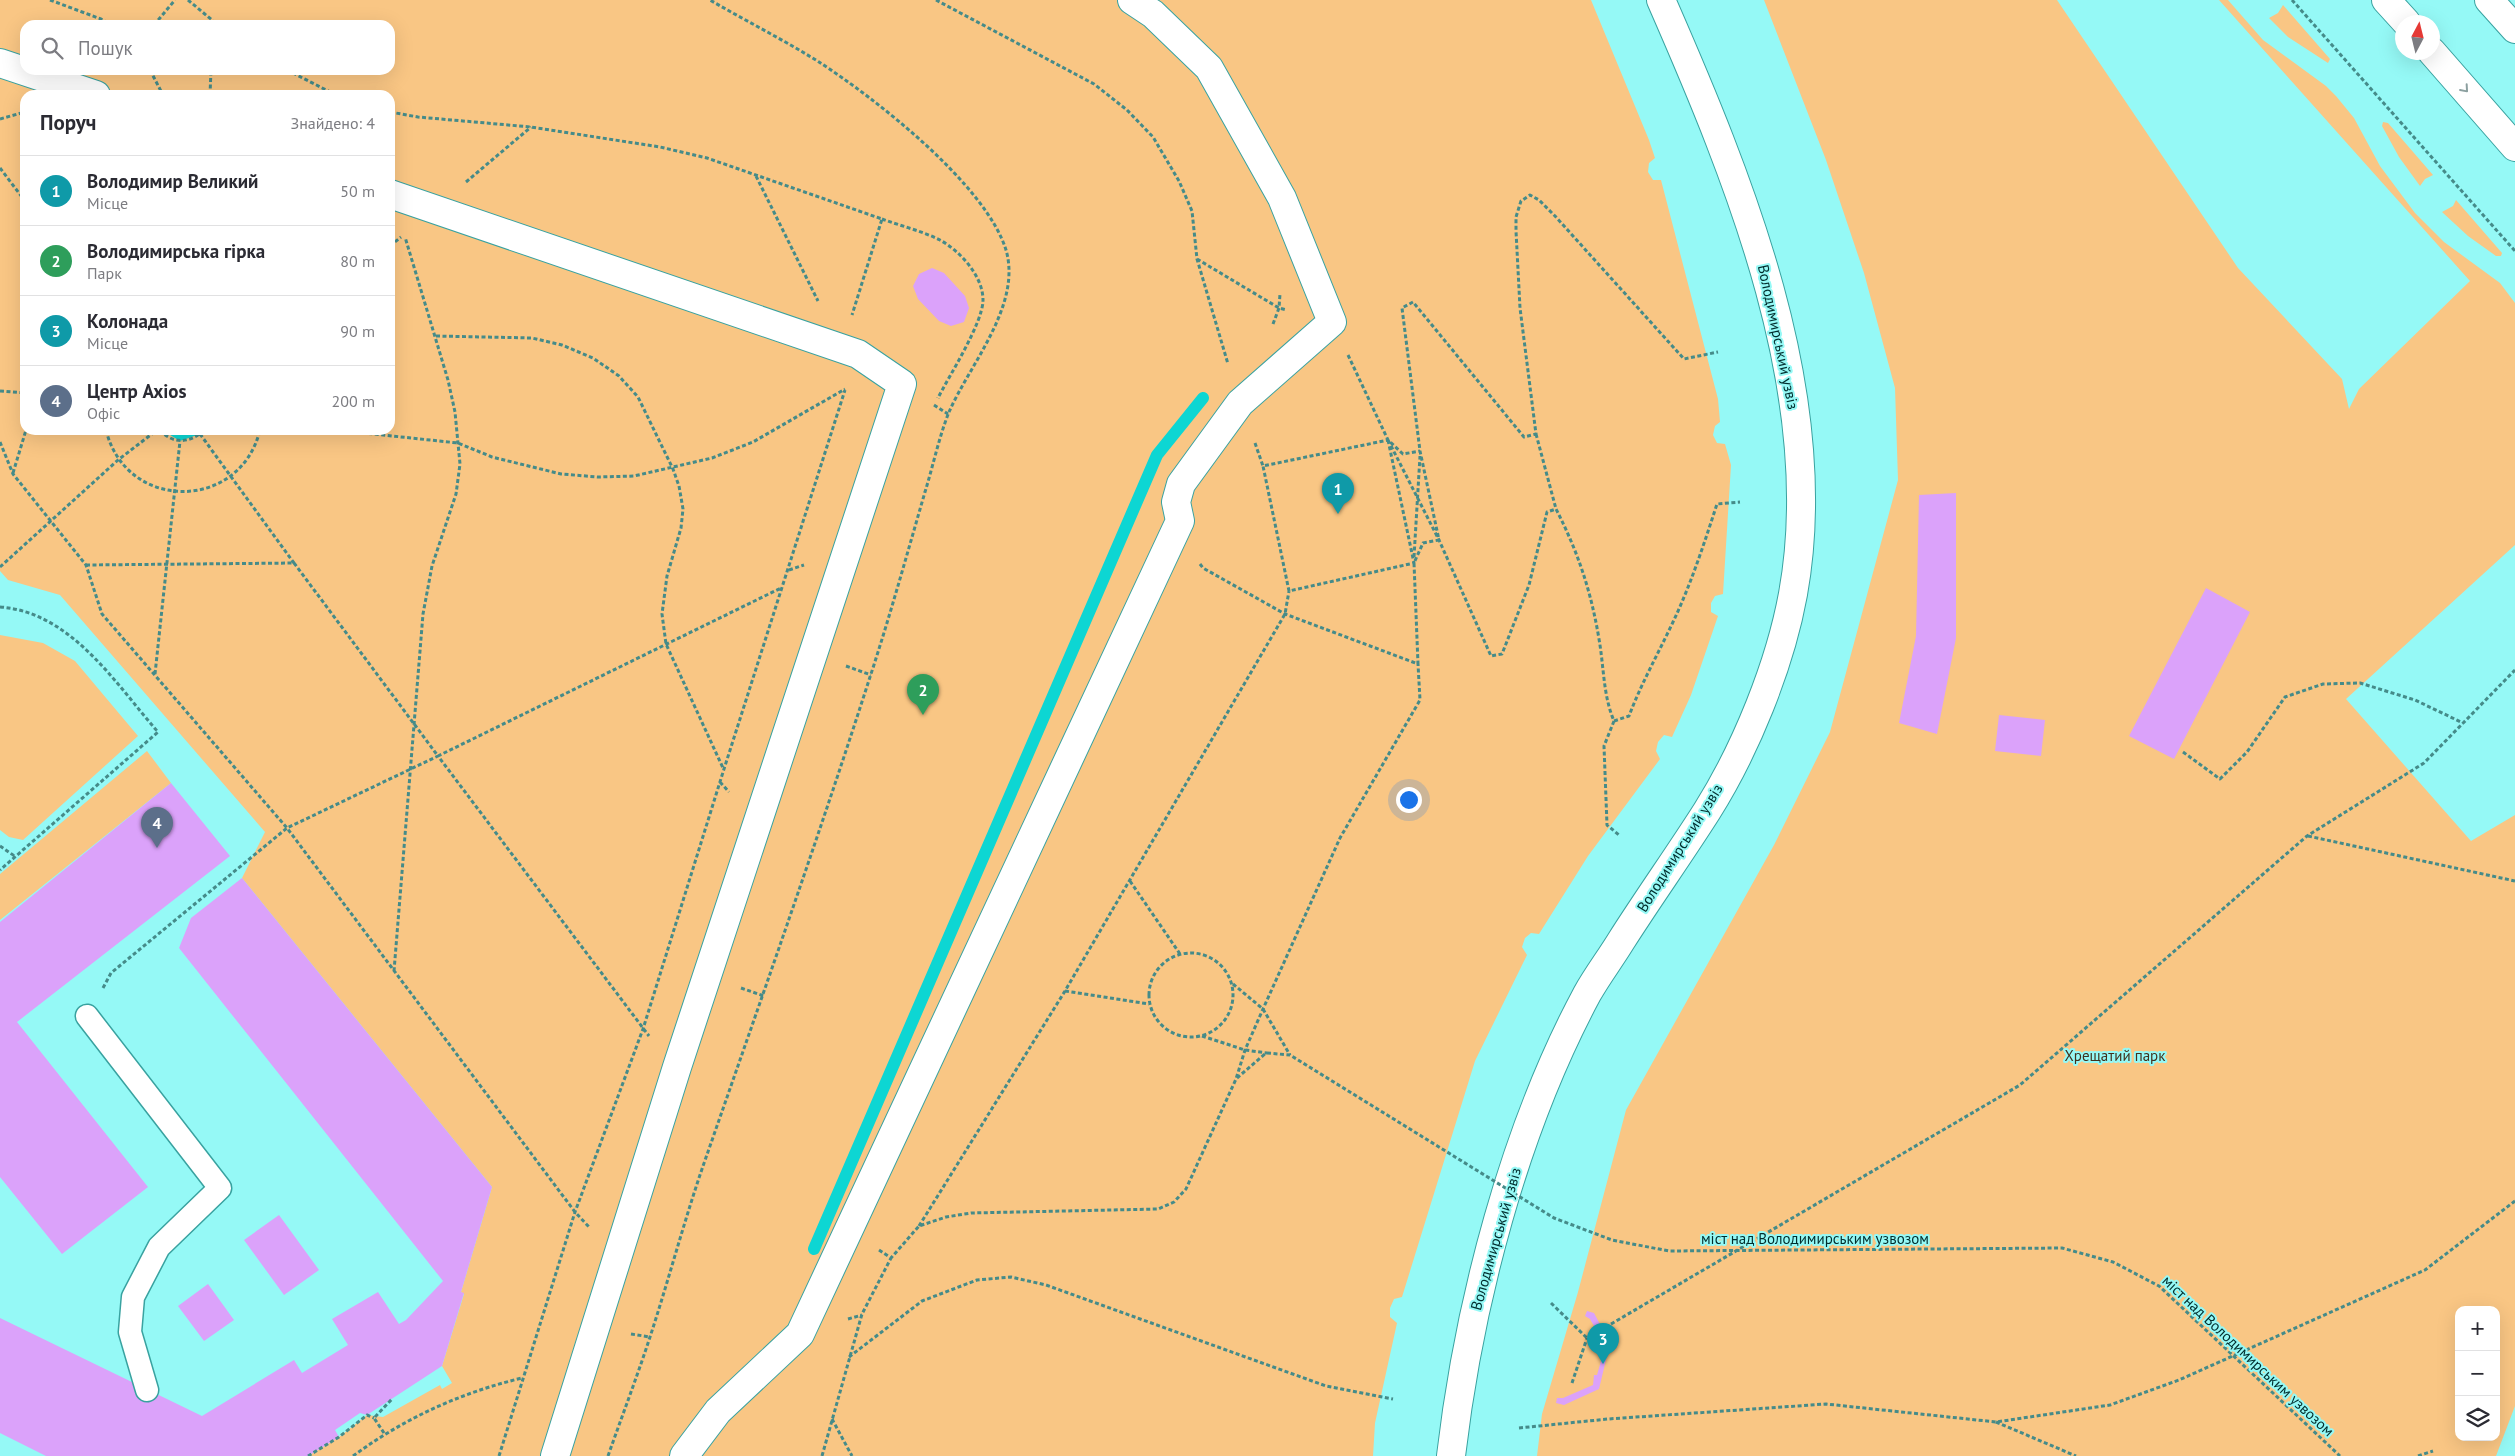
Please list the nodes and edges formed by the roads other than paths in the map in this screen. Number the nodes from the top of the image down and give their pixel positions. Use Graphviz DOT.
graph roads {
  1 [pos="1132,0"];
  2 [pos="1661,0"];
  3 [pos="2386,0"];
  4 [pos="2489,0"];
  5 [pos="2400,15"];
  6 [pos="2515,29"];
  7 [pos="2439,60"];
  8 [pos="0,63"];
  9 [pos="20,70"];
  10 [pos="36,75"];
  11 [pos="81,90"];
  12 [pos="2515,147"];
  13 [pos="395,196"];
  14 [pos="87,1016"];
  15 [pos="147,1390"];
  16 [pos="555,1456"];
  17 [pos="684,1456"];
  18 [pos="1451,1456"];
  1 -- 17 [label="street"];
  2 -- 18 [label="street, Володимирський узвіз"];
  3 -- 5 [label="street"];
  4 -- 6 [label="street"];
  7 -- 12 [label="street, one-way"];
  8 -- 9 [label="street"];
  10 -- 11 [label="street"];
  13 -- 16 [label="street"];
  14 -- 15 [label="lane"];
}
